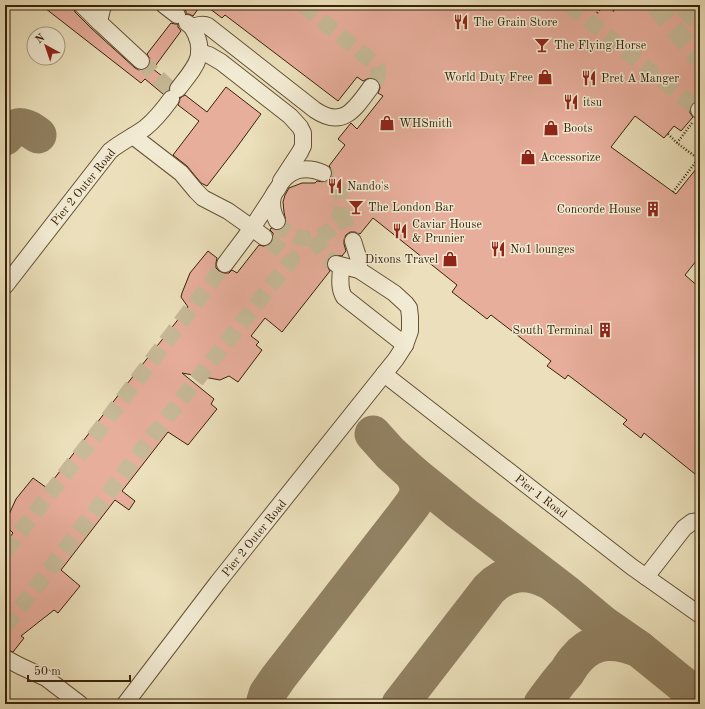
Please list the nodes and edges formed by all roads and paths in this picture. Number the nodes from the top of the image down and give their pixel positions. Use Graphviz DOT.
graph roads {
  1 [pos="82,5"];
  2 [pos="103,5"];
  3 [pos="164,5"];
  4 [pos="605,5"];
  5 [pos="614,12"];
  6 [pos="597,13"];
  7 [pos="99,22"];
  8 [pos="185,22"];
  9 [pos="199,52"];
  10 [pos="141,61"];
  11 [pos="371,88"];
  12 [pos="698,113"];
  13 [pos="668,134"];
  14 [pos="133,136"];
  15 [pos="303,141"];
  16 [pos="677,143"];
  17 [pos="699,160"];
  18 [pos="281,181"];
  19 [pos="673,192"];
  20 [pos="273,196"];
  21 [pos="277,221"];
  22 [pos="258,233"];
  23 [pos="353,241"];
  24 [pos="225,264"];
  25 [pos="360,270"];
  26 [pos="5,286"];
  27 [pos="405,345"];
  28 [pos="384,374"];
  29 [pos="700,521"];
  30 [pos="646,577"];
  31 [pos="700,615"];
  32 [pos="5,658"];
  33 [pos="80,704"];
  34 [pos="125,704"];
  1 -- 7 [label="lane"];
  2 -- 7 [label="lane"];
  3 -- 8 [label="lane"];
  4 -- 5 [label="path"];
  4 -- 6 [label="path"];
  7 -- 10 [label="lane"];
  8 -- 9 [label="lane"];
  8 -- 11 [label="lane"];
  9 -- 14 [label="lane, Pier 2 Outer Road"];
  9 -- 15 [label="lane"];
  12 -- 16 [label="path"];
  13 -- 16 [label="path"];
  14 -- 22 [label="lane"];
  14 -- 26 [label="lane, Pier 2 Outer Road"];
  15 -- 18 [label="lane"];
  15 -- 18 [label="lane"];
  16 -- 17 [label="path"];
  17 -- 19 [label="path"];
  18 -- 20 [label="lane"];
  20 -- 21 [label="lane"];
  20 -- 22 [label="lane"];
  22 -- 24 [label="lane"];
  23 -- 25 [label="lane"];
  25 -- 27 [label="lane"];
  25 -- 27 [label="lane"];
  27 -- 28 [label="lane, Pier 2 Outer Road"];
  28 -- 30 [label="lane, Pier 1 Road"];
  28 -- 34 [label="lane, Pier 2 Outer Road"];
  29 -- 30 [label="lane"];
  30 -- 31 [label="lane, Pier 1 Road"];
  32 -- 33 [label="lane"];
}
